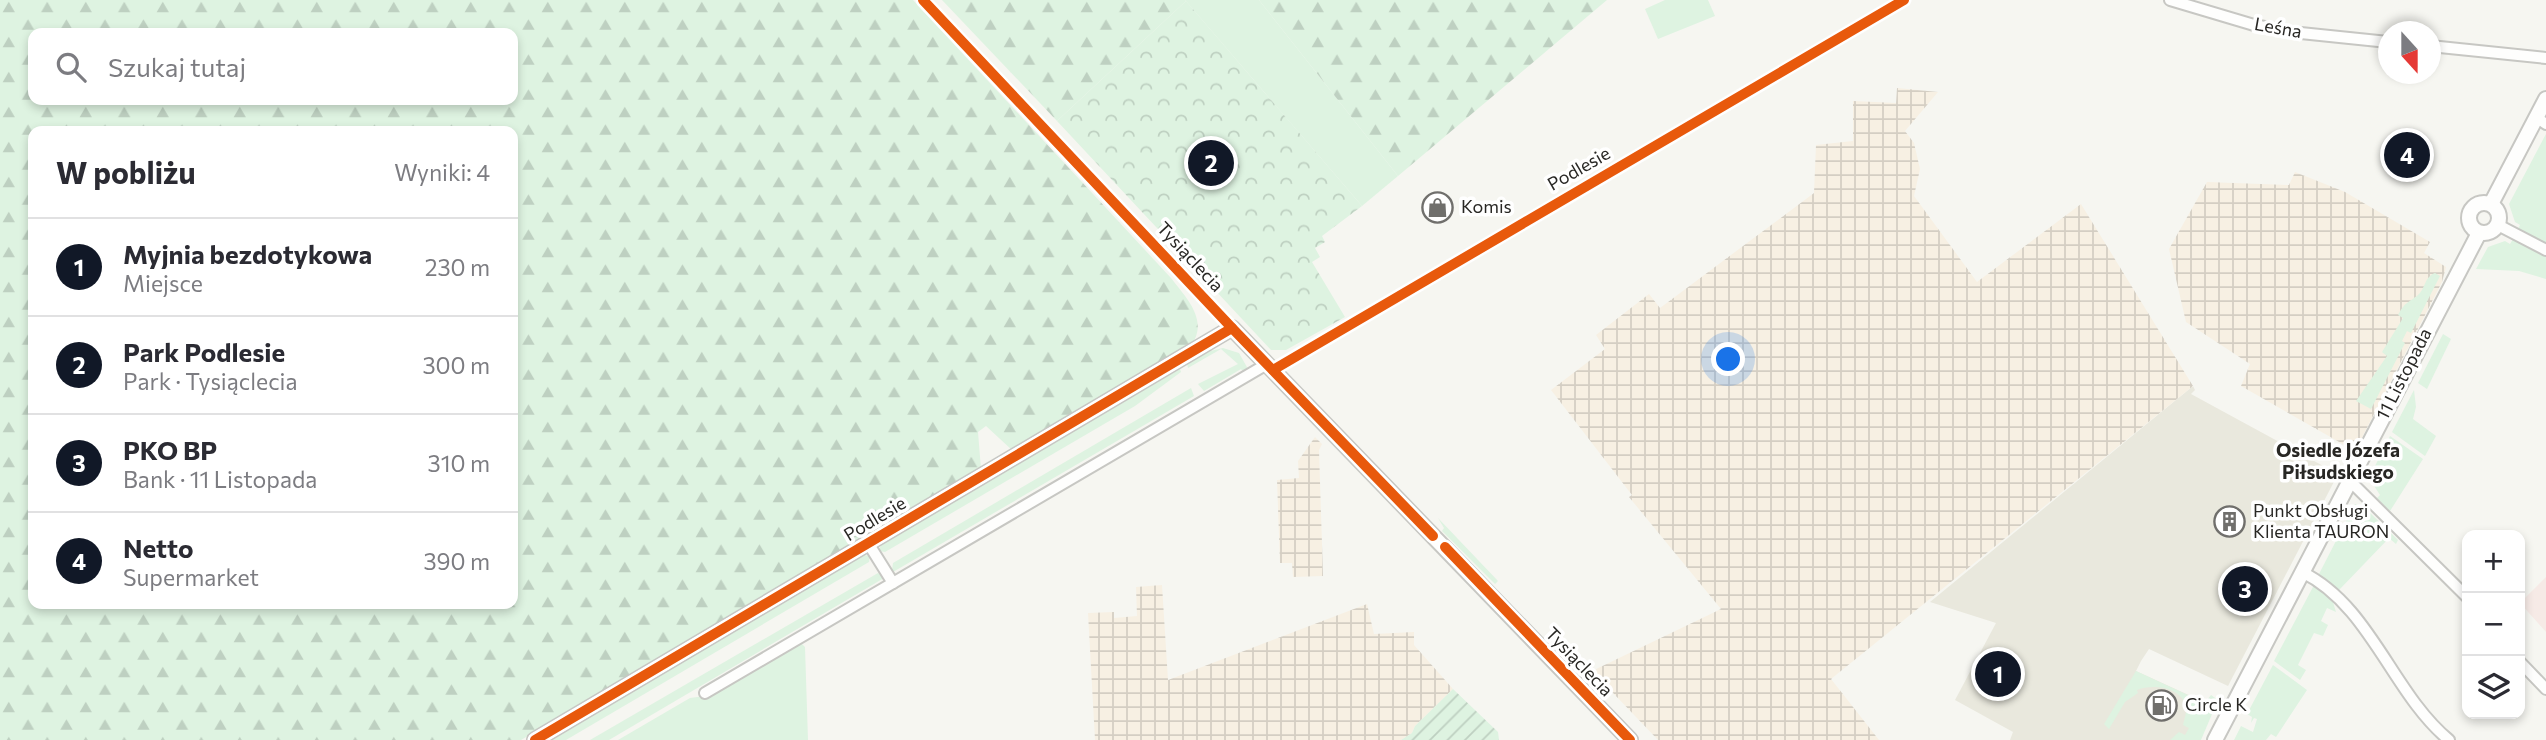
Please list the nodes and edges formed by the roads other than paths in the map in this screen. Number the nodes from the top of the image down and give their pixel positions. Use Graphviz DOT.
graph roads {
  1 [pos="923,0"];
  2 [pos="1904,0"];
  3 [pos="2170,0"];
  4 [pos="2378,41"];
  5 [pos="2441,47"];
  6 [pos="2546,58"];
  7 [pos="2546,99"];
  8 [pos="2541,121"];
  9 [pos="2491,204"];
  10 [pos="2498,225"];
  11 [pos="2479,233"];
  12 [pos="2546,250"];
  13 [pos="1232,328"];
  14 [pos="1270,367"];
  15 [pos="2349,480"];
  16 [pos="868,543"];
  17 [pos="2302,572"];
  18 [pos="893,583"];
  19 [pos="2463,593"];
  20 [pos="2525,667"];
  21 [pos="2546,688"];
  22 [pos="705,693"];
  23 [pos="535,740"];
  24 [pos="1630,740"];
  25 [pos="2215,740"];
  26 [pos="2449,740"];
  1 -- 13 [label="street, Tysiąclecia"];
  2 -- 14 [label="street, Podlesie"];
  3 -- 4 [label="street, Leśna"];
  5 -- 6 [label="street"];
  7 -- 8 [label="street"];
  8 -- 9 [label="street"];
  9 -- 10 [label="street"];
  9 -- 11 [label="street"];
  10 -- 11 [label="street"];
  10 -- 12 [label="street"];
  11 -- 15 [label="street, 11 Listopada"];
  13 -- 14 [label="street, Tysiąclecia"];
  13 -- 16 [label="street, Podlesie"];
  14 -- 18 [label="street, Podlesie"];
  14 -- 24 [label="street, Tysiąclecia"];
  15 -- 17 [label="street, 11 Listopada"];
  15 -- 19 [label="street"];
  16 -- 18 [label="street"];
  16 -- 23 [label="street, Podlesie"];
  17 -- 25 [label="street, 11 Listopada"];
  17 -- 26 [label="street"];
  18 -- 22 [label="street, Podlesie"];
  20 -- 21 [label="street"];
}
